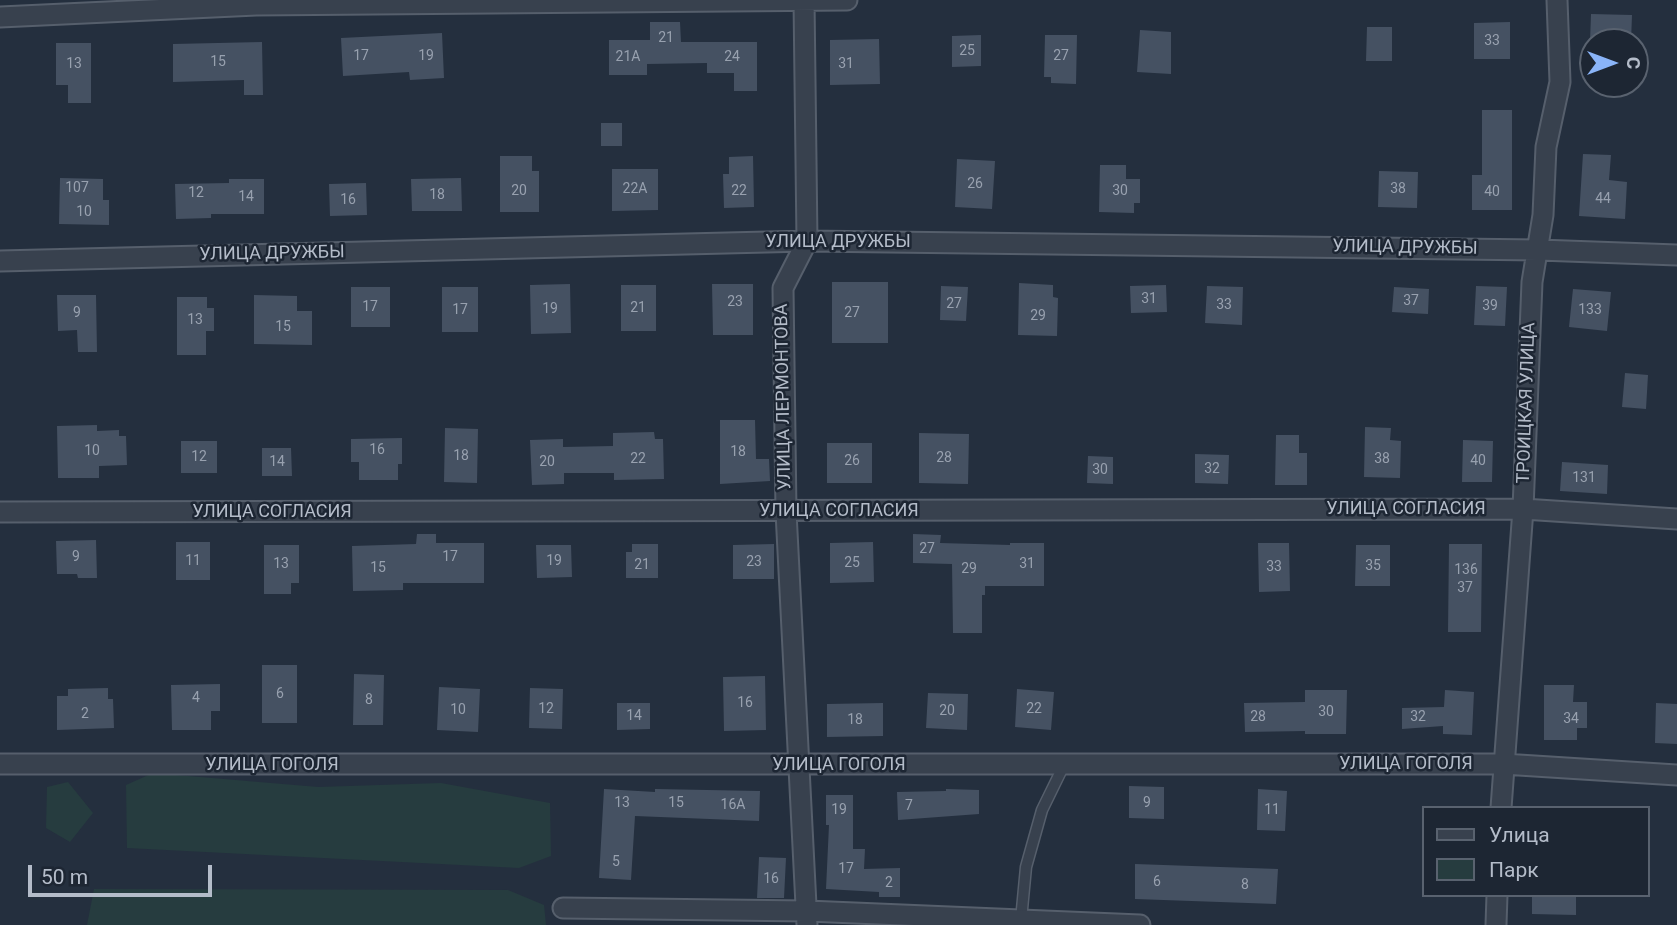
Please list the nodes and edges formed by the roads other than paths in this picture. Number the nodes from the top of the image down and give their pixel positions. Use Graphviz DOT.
graph roads {
  1 [pos="804,0"];
  2 [pos="847,0"];
  3 [pos="1557,0"];
  4 [pos="0,17"];
  5 [pos="807,241"];
  6 [pos="1539,250"];
  7 [pos="1677,255"];
  8 [pos="0,261"];
  9 [pos="1523,509"];
  10 [pos="0,512"];
  11 [pos="786,512"];
  12 [pos="1677,519"];
  13 [pos="0,764"];
  14 [pos="1503,764"];
  15 [pos="798,765"];
  16 [pos="1064,765"];
  17 [pos="1677,775"];
  18 [pos="1501,806"];
  19 [pos="1497,897"];
  20 [pos="563,908"];
  21 [pos="807,918"];
  22 [pos="1021,920"];
  23 [pos="1140,925"];
  24 [pos="1496,925"];
  1 -- 2 [label="street"];
  1 -- 4 [label="street"];
  1 -- 5 [label="street, УЛИЦА ЛЕРМОНТОВА"];
  3 -- 6 [label="street, ТРОИЦКАЯ УЛИЦА"];
  5 -- 6 [label="street, УЛИЦА ДРУЖБЫ"];
  5 -- 8 [label="street, УЛИЦА ДРУЖБЫ"];
  5 -- 11 [label="street, УЛИЦА ЛЕРМОНТОВА"];
  6 -- 7 [label="street, УЛИЦА ДРУЖБЫ"];
  6 -- 9 [label="street, ТРОИЦКАЯ УЛИЦА"];
  9 -- 11 [label="street, УЛИЦА СОГЛАСИЯ"];
  9 -- 12 [label="street, УЛИЦА СОГЛАСИЯ"];
  9 -- 14 [label="street, ТРОИЦКАЯ УЛИЦА"];
  10 -- 11 [label="street, УЛИЦА СОГЛАСИЯ"];
  11 -- 15 [label="street, УЛИЦА ЛЕРМОНТОВА"];
  13 -- 15 [label="street, УЛИЦА ГОГОЛЯ"];
  14 -- 16 [label="street, УЛИЦА ГОГОЛЯ"];
  14 -- 17 [label="street, УЛИЦА ГОГОЛЯ"];
  14 -- 18 [label="street, ТРОИЦКАЯ УЛИЦА"];
  15 -- 16 [label="street, УЛИЦА ГОГОЛЯ"];
  15 -- 21 [label="street, УЛИЦА ЛЕРМОНТОВА"];
  16 -- 22 [label="lane"];
  19 -- 24 [label="street"];
  20 -- 21 [label="street"];
  21 -- 22 [label="street"];
  22 -- 23 [label="street"];
}
